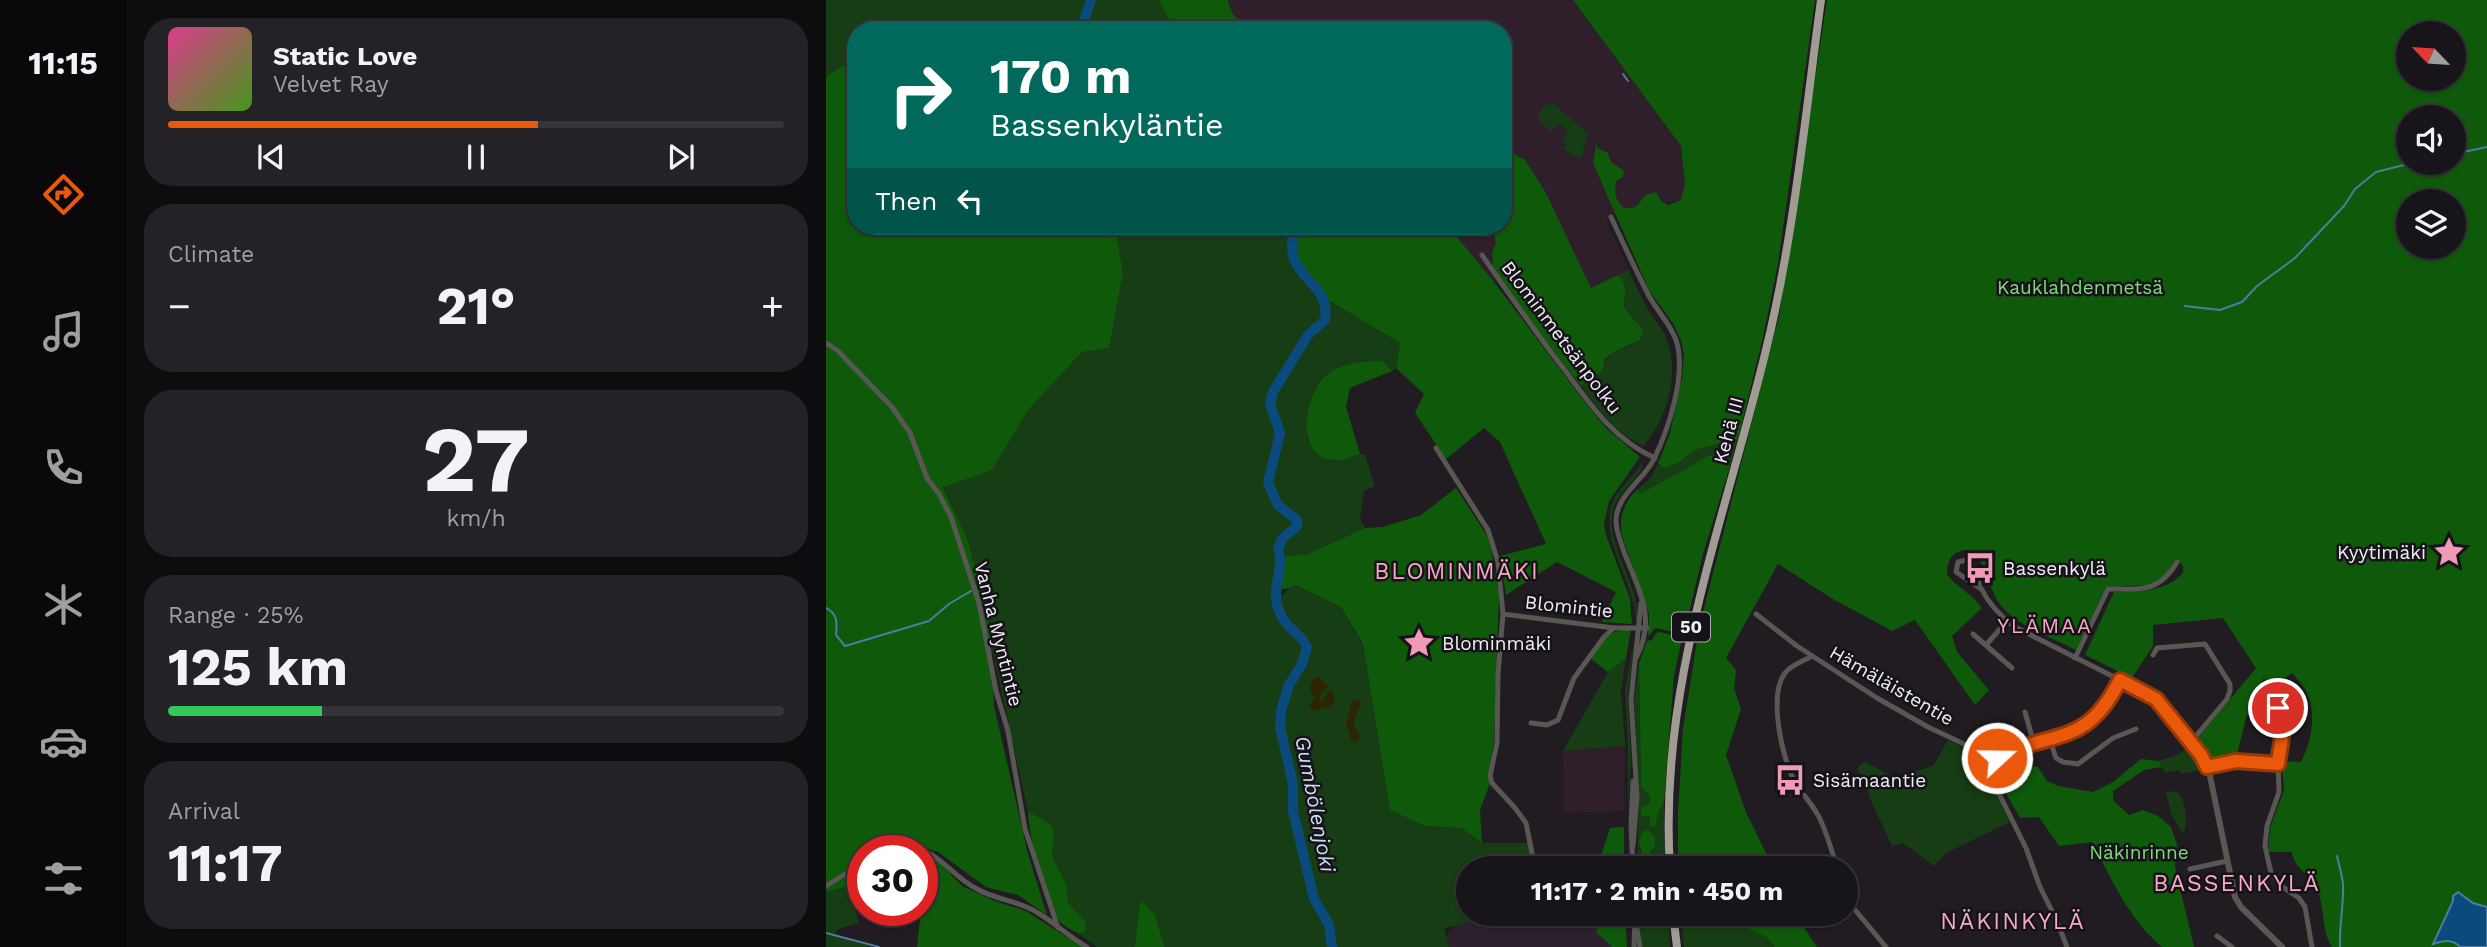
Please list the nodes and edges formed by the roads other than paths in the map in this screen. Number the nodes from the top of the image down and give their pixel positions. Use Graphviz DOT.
graph roads {
  1 [pos="1821,0"];
  2 [pos="1611,217"];
  3 [pos="1482,256"];
  4 [pos="826,343"];
  5 [pos="1436,448"];
  6 [pos="1655,457"];
  7 [pos="2176,562"];
  8 [pos="1981,589"];
  9 [pos="1641,600"];
  10 [pos="1503,614"];
  11 [pos="1756,614"];
  12 [pos="2007,621"];
  13 [pos="1639,627"];
  14 [pos="1614,628"];
  15 [pos="1647,628"];
  16 [pos="1973,634"];
  17 [pos="1986,645"];
  18 [pos="2153,655"];
  19 [pos="1812,656"];
  20 [pos="1636,658"];
  21 [pos="2075,658"];
  22 [pos="2012,668"];
  23 [pos="2120,680"];
  24 [pos="2276,704"];
  25 [pos="2025,712"];
  26 [pos="1531,723"];
  27 [pos="2136,729"];
  28 [pos="2050,740"];
  29 [pos="2190,742"];
  30 [pos="2034,744"];
  31 [pos="1986,764"];
  32 [pos="2278,764"];
  33 [pos="2207,767"];
  34 [pos="1532,856"];
  35 [pos="1633,856"];
  36 [pos="1670,856"];
  37 [pos="1833,856"];
  38 [pos="938,858"];
  39 [pos="2227,861"];
  40 [pos="2190,869"];
  41 [pos="847,873"];
  42 [pos="826,886"];
  43 [pos="1858,913"];
  44 [pos="1635,926"];
  45 [pos="1636,926"];
  46 [pos="1674,926"];
  47 [pos="1058,928"];
  48 [pos="2217,936"];
  49 [pos="1087,947"];
  50 [pos="1634,947"];
  51 [pos="1640,947"];
  52 [pos="1676,947"];
  53 [pos="1886,947"];
  54 [pos="2067,947"];
  55 [pos="2232,947"];
  56 [pos="2282,947"];
  57 [pos="2312,947"];
  1 -- 36 [label="highway, Kehä III / 50"];
  2 -- 6 [label="street"];
  3 -- 6 [label="street, Blominmetsänpolku"];
  4 -- 47 [label="street, Vanha Myntintie"];
  5 -- 10 [label="street, Blomintie"];
  6 -- 9 [label="street"];
  7 -- 21 [label="street"];
  8 -- 8 [label="street"];
  8 -- 12 [label="street"];
  9 -- 13 [label="street"];
  9 -- 15 [label="street"];
  10 -- 14 [label="street, Blomintie"];
  10 -- 34 [label="street"];
  11 -- 19 [label="street, Hämäläistentie"];
  12 -- 17 [label="street"];
  12 -- 21 [label="street"];
  13 -- 14 [label="street, Blomintie"];
  13 -- 15 [label="street, Blomintie"];
  13 -- 20 [label="street"];
  14 -- 26 [label="street"];
  15 -- 20 [label="street"];
  16 -- 17 [label="street"];
  17 -- 22 [label="street"];
  18 -- 29 [label="street"];
  19 -- 31 [label="street, Hämäläistentie"];
  19 -- 37 [label="street"];
  20 -- 35 [label="street"];
  21 -- 23 [label="street"];
  23 -- 28 [label="street"];
  23 -- 29 [label="street"];
  24 -- 32 [label="street"];
  25 -- 30 [label="street"];
  27 -- 28 [label="street"];
  28 -- 30 [label="street"];
  29 -- 33 [label="street"];
  30 -- 31 [label="street"];
  31 -- 54 [label="street, Hämäläistentie"];
  32 -- 33 [label="street"];
  32 -- 57 [label="street"];
  33 -- 39 [label="street"];
  38 -- 47 [label="street"];
  39 -- 40 [label="street"];
  39 -- 56 [label="street"];
  41 -- 42 [label="street"];
  43 -- 53 [label="street"];
  44 -- 50 [label="street"];
  45 -- 51 [label="street"];
  46 -- 52 [label="highway"];
  47 -- 49 [label="street"];
  48 -- 55 [label="street"];
}
